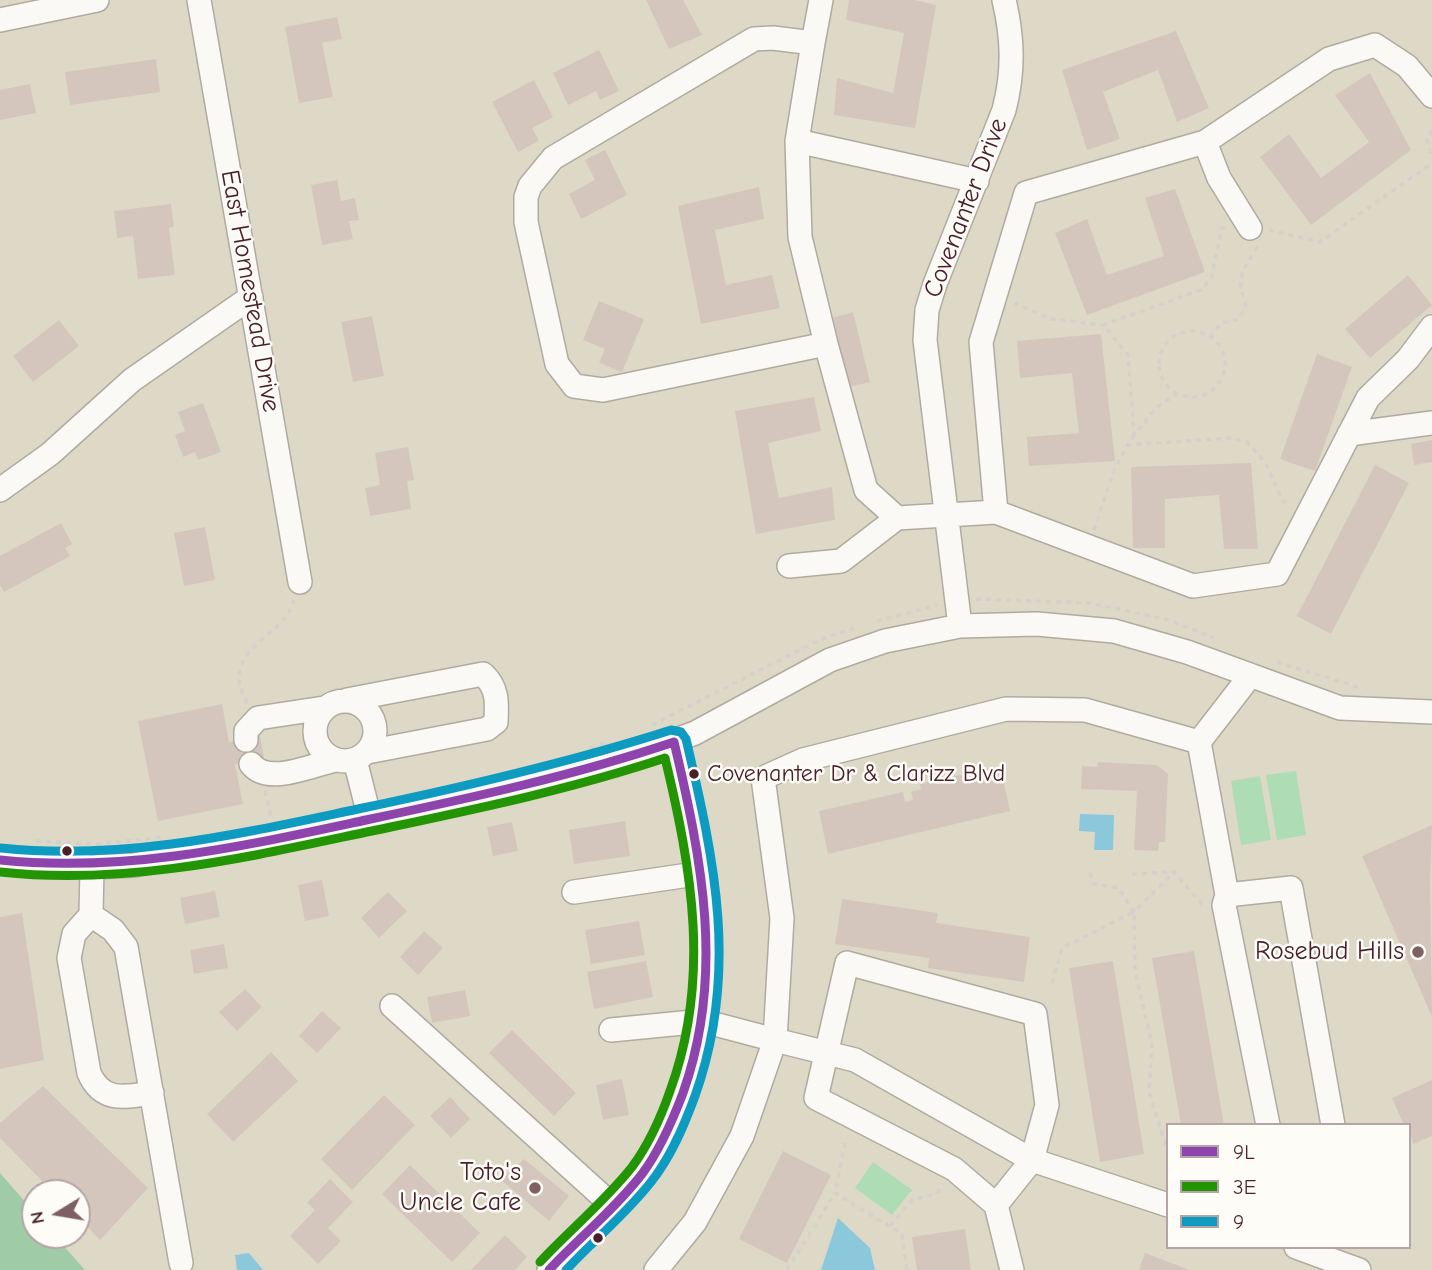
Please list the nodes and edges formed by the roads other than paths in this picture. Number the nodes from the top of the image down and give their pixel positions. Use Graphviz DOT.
graph roads {
  1 [pos="97,0"];
  2 [pos="199,0"];
  3 [pos="821,0"];
  4 [pos="1004,0"];
  5 [pos="0,20"];
  6 [pos="813,43"];
  7 [pos="1432,96"];
  8 [pos="797,141"];
  9 [pos="1205,142"];
  10 [pos="977,181"];
  11 [pos="1245,221"];
  12 [pos="251,297"];
  13 [pos="1432,327"];
  14 [pos="826,344"];
  15 [pos="1432,423"];
  16 [pos="1349,434"];
  17 [pos="0,490"];
  18 [pos="996,512"];
  19 [pos="947,517"];
  20 [pos="897,518"];
  21 [pos="789,566"];
  22 [pos="300,582"];
  23 [pos="960,625"];
  24 [pos="1250,676"];
  25 [pos="347,700"];
  26 [pos="324,708"];
  27 [pos="1432,712"];
  28 [pos="246,740"];
  29 [pos="1199,741"];
  30 [pos="674,742"];
  31 [pos="352,757"];
  32 [pos="251,764"];
  33 [pos="369,819"];
  34 [pos="0,860"];
  35 [pos="92,867"];
  36 [pos="702,873"];
  37 [pos="574,892"];
  38 [pos="1226,900"];
  39 [pos="91,915"];
  40 [pos="392,1006"];
  41 [pos="703,1021"];
  42 [pos="611,1030"];
  43 [pos="775,1040"];
  44 [pos="824,1052"];
  45 [pos="152,1093"];
  46 [pos="1268,1123"];
  47 [pos="1334,1123"];
  48 [pos="1032,1160"];
  49 [pos="1166,1204"];
  50 [pos="996,1205"];
  51 [pos="614,1206"];
  52 [pos="1304,1249"];
  53 [pos="1358,1262"];
  54 [pos="181,1264"];
  55 [pos="563,1265"];
  56 [pos="656,1270"];
  57 [pos="1012,1270"];
  1 -- 5 [label="street"];
  2 -- 12 [label="street, East Homestead Drive"];
  3 -- 6 [label="street"];
  4 -- 10 [label="street, Covenanter Drive"];
  6 -- 8 [label="street"];
  6 -- 14 [label="street"];
  7 -- 9 [label="street"];
  8 -- 10 [label="street"];
  8 -- 14 [label="street"];
  9 -- 11 [label="street"];
  9 -- 18 [label="street"];
  10 -- 19 [label="street, Covenanter Drive"];
  12 -- 17 [label="street"];
  12 -- 22 [label="street, East Homestead Drive"];
  13 -- 16 [label="street"];
  14 -- 20 [label="street"];
  15 -- 16 [label="street"];
  16 -- 18 [label="street"];
  18 -- 19 [label="street"];
  19 -- 20 [label="street"];
  19 -- 23 [label="street, Covenanter Drive"];
  20 -- 21 [label="street"];
  23 -- 24 [label="street"];
  23 -- 30 [label="street"];
  24 -- 27 [label="street"];
  24 -- 29 [label="street"];
  25 -- 26 [label="street"];
  25 -- 31 [label="street"];
  25 -- 31 [label="street"];
  26 -- 28 [label="street"];
  26 -- 31 [label="street"];
  29 -- 38 [label="street"];
  29 -- 43 [label="street"];
  30 -- 33 [label="street"];
  30 -- 36 [label="street"];
  31 -- 32 [label="street"];
  31 -- 33 [label="street"];
  33 -- 35 [label="street"];
  34 -- 35 [label="street"];
  35 -- 39 [label="street"];
  36 -- 37 [label="street"];
  36 -- 41 [label="street"];
  38 -- 46 [label="street"];
  38 -- 47 [label="street"];
  39 -- 45 [label="street"];
  39 -- 45 [label="street"];
  40 -- 51 [label="street"];
  41 -- 42 [label="street"];
  41 -- 43 [label="street"];
  41 -- 51 [label="street"];
  43 -- 44 [label="street"];
  43 -- 56 [label="street"];
  44 -- 48 [label="street"];
  44 -- 48 [label="street"];
  44 -- 50 [label="street"];
  45 -- 54 [label="street"];
  48 -- 49 [label="street"];
  48 -- 50 [label="street"];
  50 -- 57 [label="street"];
  51 -- 55 [label="street"];
  52 -- 53 [label="street"];
}
